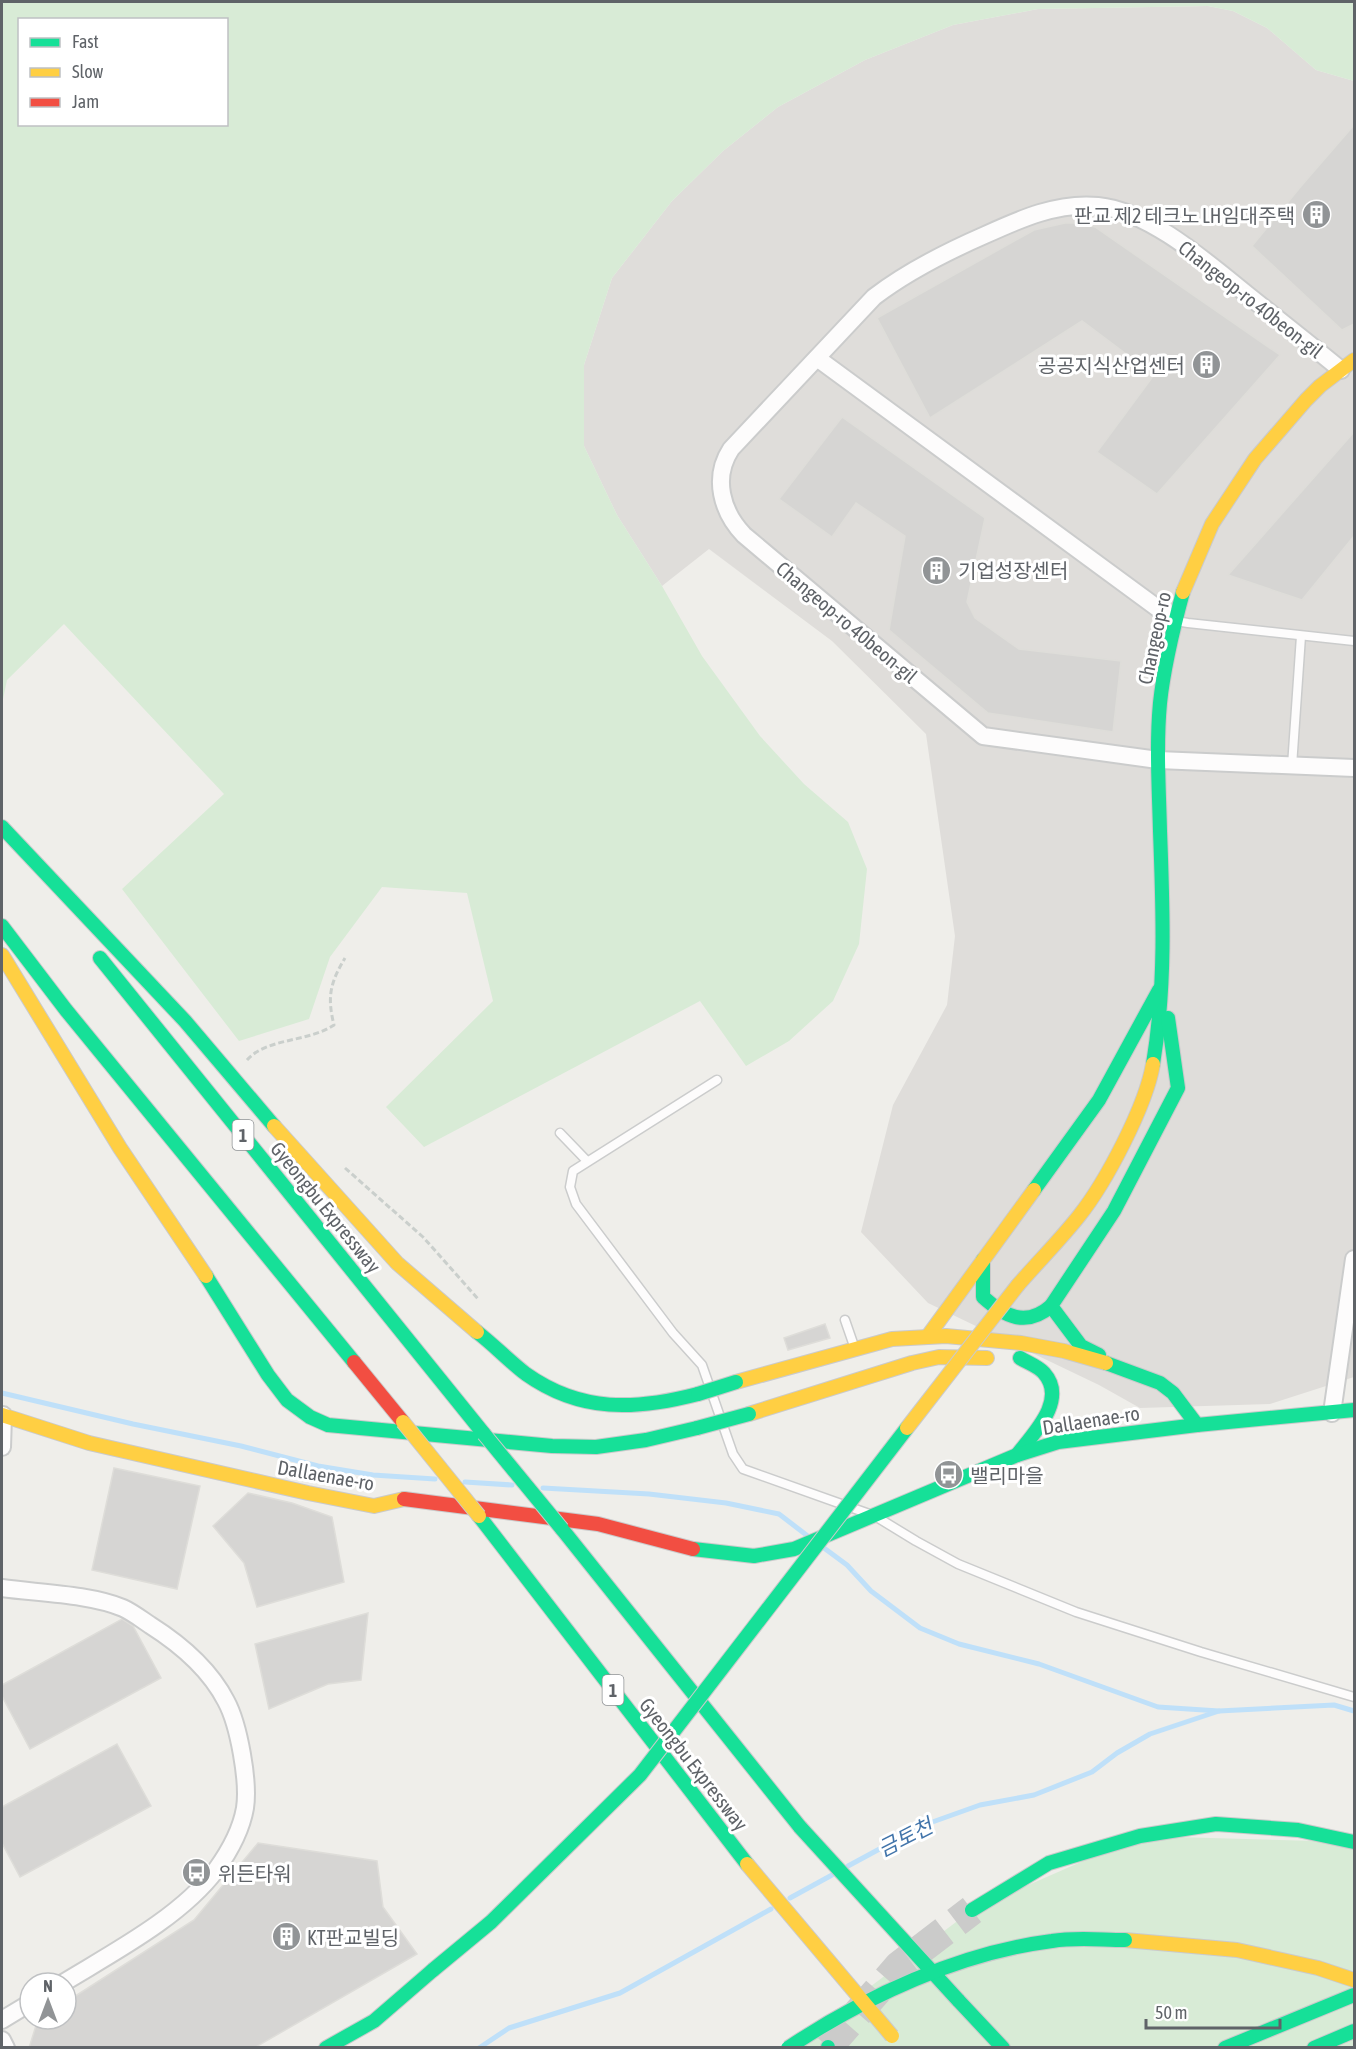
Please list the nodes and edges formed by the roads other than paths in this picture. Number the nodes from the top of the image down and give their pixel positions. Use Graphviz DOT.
graph roads {
  1 [pos="817,358"];
  2 [pos="1348,365"];
  3 [pos="1175,621"];
  4 [pos="1301,636"];
  5 [pos="1354,641"];
  6 [pos="1158,760"];
  7 [pos="1292,766"];
  8 [pos="1354,768"];
  9 [pos="2,827"];
  10 [pos="2,836"];
  11 [pos="61,909"];
  12 [pos="2,926"];
  13 [pos="91,946"];
  14 [pos="2,955"];
  15 [pos="1162,984"];
  16 [pos="717,1080"];
  17 [pos="560,1133"];
  18 [pos="587,1161"];
  19 [pos="1354,1259"];
  20 [pos="983,1260"];
  21 [pos="1051,1306"];
  22 [pos="845,1320"];
  23 [pos="928,1336"];
  24 [pos="856,1349"];
  25 [pos="1009,1358"];
  26 [pos="1052,1363"];
  27 [pos="1074,1368"];
  28 [pos="1129,1370"];
  29 [pos="1354,1410"];
  30 [pos="1332,1413"];
  31 [pos="2,1415"];
  32 [pos="1197,1425"];
  33 [pos="2,1447"];
  34 [pos="1017,1455"];
  35 [pos="874,1516"];
  36 [pos="2,1588"];
  37 [pos="1354,1697"];
  38 [pos="1354,1842"];
  39 [pos="972,1910"];
  40 [pos="78,1973"];
  41 [pos="1354,1980"];
  42 [pos="1354,1995"];
  43 [pos="958,2000"];
  44 [pos="18,2010"];
  45 [pos="2,2020"];
  46 [pos="1354,2031"];
  47 [pos="2,2040"];
  48 [pos="6,2048"];
  49 [pos="326,2048"];
  50 [pos="788,2048"];
  51 [pos="902,2048"];
  52 [pos="996,2048"];
  53 [pos="1003,2048"];
  54 [pos="1225,2048"];
  55 [pos="1314,2048"];
  1 -- 2 [label="street, Changeop-ro 40beon-gil"];
  1 -- 3 [label="street"];
  1 -- 6 [label="street, Changeop-ro 40beon-gil"];
  2 -- 3 [label="main road, Changeop-ro"];
  3 -- 4 [label="lane"];
  3 -- 6 [label="main road, Changeop-ro"];
  4 -- 5 [label="lane"];
  4 -- 7 [label="lane"];
  6 -- 7 [label="street, Changeop-ro 40beon-gil"];
  6 -- 15 [label="main road, Changeop-ro"];
  7 -- 8 [label="street, Changeop-ro 40beon-gil"];
  9 -- 24 [label="main road, bridge"];
  10 -- 11 [label="main road"];
  12 -- 51 [label="main road, Gyeongbu Expressway / 1, bridge"];
  13 -- 43 [label="main road, Gyeongbu Expressway / 1, bridge"];
  14 -- 25 [label="main road, bridge"];
  15 -- 20 [label="main road"];
  15 -- 21 [label="main road"];
  15 -- 49 [label="main road, bridge"];
  16 -- 18 [label="lane"];
  17 -- 18 [label="lane"];
  18 -- 35 [label="lane"];
  19 -- 30 [label="street"];
  20 -- 21 [label="main road"];
  20 -- 23 [label="main road"];
  21 -- 28 [label="main road"];
  22 -- 24 [label="lane"];
  23 -- 24 [label="main road"];
  23 -- 28 [label="main road"];
  25 -- 26 [label="main road"];
  25 -- 34 [label="main road"];
  27 -- 32 [label="main road"];
  28 -- 32 [label="main road"];
  29 -- 30 [label="main road, Dallaenae-ro"];
  30 -- 32 [label="main road, Dallaenae-ro"];
  31 -- 33 [label="street"];
  31 -- 35 [label="main road, Dallaenae-ro, bridge"];
  32 -- 34 [label="main road, Dallaenae-ro"];
  34 -- 35 [label="main road, Dallaenae-ro"];
  35 -- 37 [label="lane"];
  36 -- 40 [label="street"];
  38 -- 39 [label="main road"];
  41 -- 50 [label="main road, bridge"];
  42 -- 54 [label="main road"];
  43 -- 52 [label="main road, 1"];
  43 -- 53 [label="main road"];
  44 -- 45 [label="street"];
  46 -- 55 [label="main road"];
  47 -- 48 [label="street"];
}
